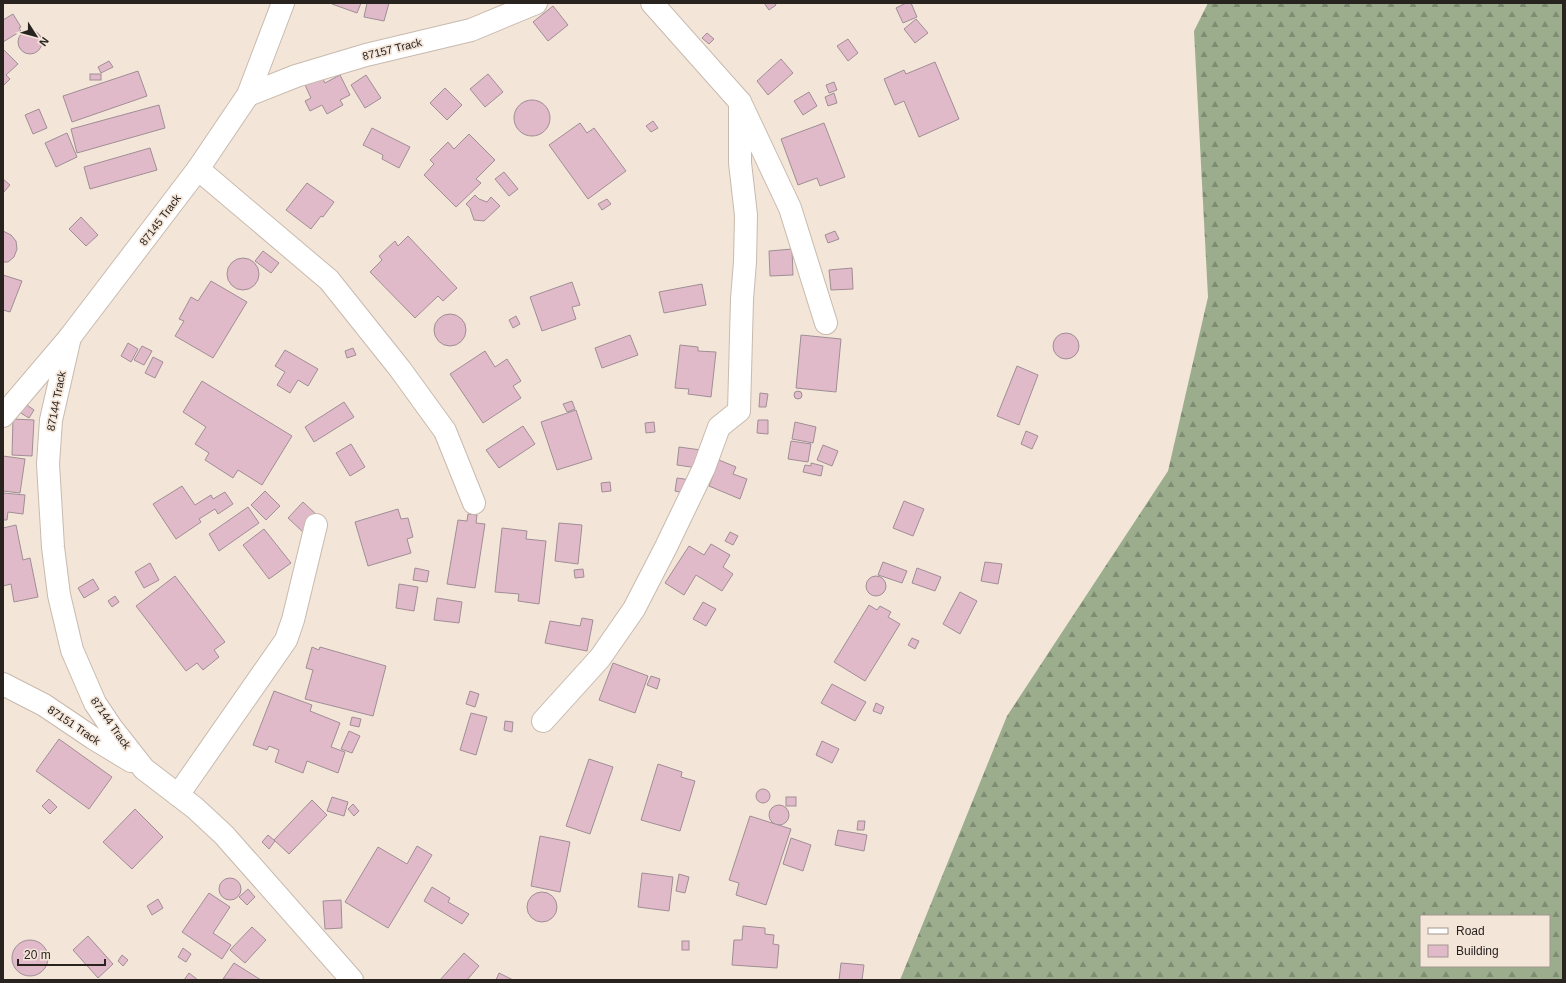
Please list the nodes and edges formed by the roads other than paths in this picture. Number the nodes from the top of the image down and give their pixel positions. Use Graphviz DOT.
graph roads {
  1 [pos="283,3"];
  2 [pos="536,3"];
  3 [pos="652,3"];
  4 [pos="248,95"];
  5 [pos="740,102"];
  6 [pos="198,169"];
  7 [pos="826,322"];
  8 [pos="70,337"];
  9 [pos="3,416"];
  10 [pos="474,503"];
  11 [pos="316,525"];
  12 [pos="3,684"];
  13 [pos="543,721"];
  14 [pos="144,769"];
  15 [pos="178,795"];
  16 [pos="352,980"];
  1 -- 4 [label="street, 87145 Track"];
  2 -- 4 [label="street, 87157 Track"];
  3 -- 5 [label="street"];
  4 -- 6 [label="street, 87145 Track"];
  5 -- 7 [label="street"];
  5 -- 13 [label="street"];
  6 -- 8 [label="street, 87145 Track"];
  6 -- 10 [label="street"];
  8 -- 9 [label="street, 87145 Track"];
  8 -- 14 [label="street, 87144 Track"];
  11 -- 15 [label="street"];
  12 -- 14 [label="street, 87151 Track"];
  14 -- 15 [label="street, 87144 Track"];
  15 -- 16 [label="street, 87144 Track"];
}
